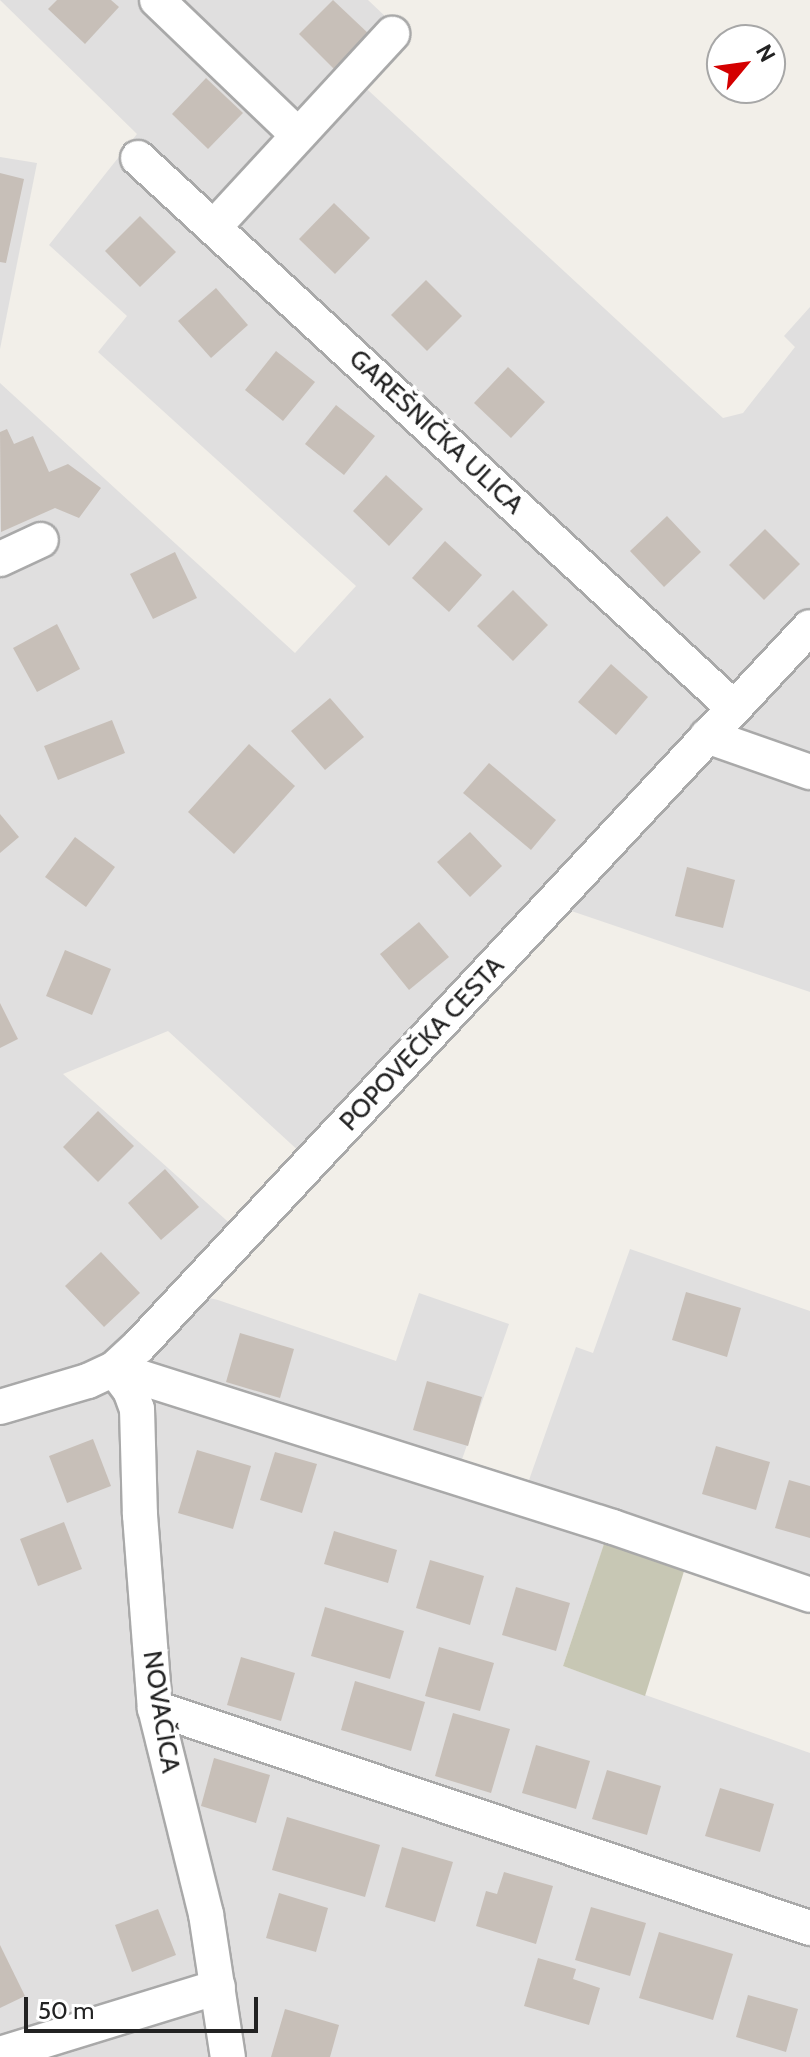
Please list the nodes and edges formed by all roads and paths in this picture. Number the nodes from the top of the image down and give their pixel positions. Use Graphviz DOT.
graph roads {
  1 [pos="157,0"];
  2 [pos="392,34"];
  3 [pos="298,135"];
  4 [pos="138,158"];
  5 [pos="214,227"];
  6 [pos="41,540"];
  7 [pos="0,559"];
  8 [pos="810,627"];
  9 [pos="733,707"];
  10 [pos="707,736"];
  11 [pos="810,772"];
  12 [pos="114,1369"];
  13 [pos="0,1407"];
  14 [pos="810,1595"];
  15 [pos="155,1708"];
  16 [pos="810,1928"];
  17 [pos="218,1987"];
  18 [pos="0,2054"];
  19 [pos="228,2057"];
  1 -- 3 [label="street"];
  2 -- 3 [label="street"];
  3 -- 5 [label="street"];
  4 -- 5 [label="street, GAREŠNIČKA ULICA"];
  5 -- 9 [label="street, GAREŠNIČKA ULICA"];
  6 -- 7 [label="street"];
  8 -- 9 [label="street, POPOVEČKA CESTA"];
  9 -- 10 [label="street, POPOVEČKA CESTA"];
  10 -- 11 [label="street"];
  10 -- 12 [label="street, POPOVEČKA CESTA"];
  12 -- 13 [label="street, POPOVEČKA CESTA"];
  12 -- 14 [label="street"];
  12 -- 15 [label="street, NOVAČICA"];
  15 -- 16 [label="street"];
  15 -- 17 [label="street, NOVAČICA"];
  17 -- 18 [label="street"];
  17 -- 19 [label="street, NOVAČICA"];
}
